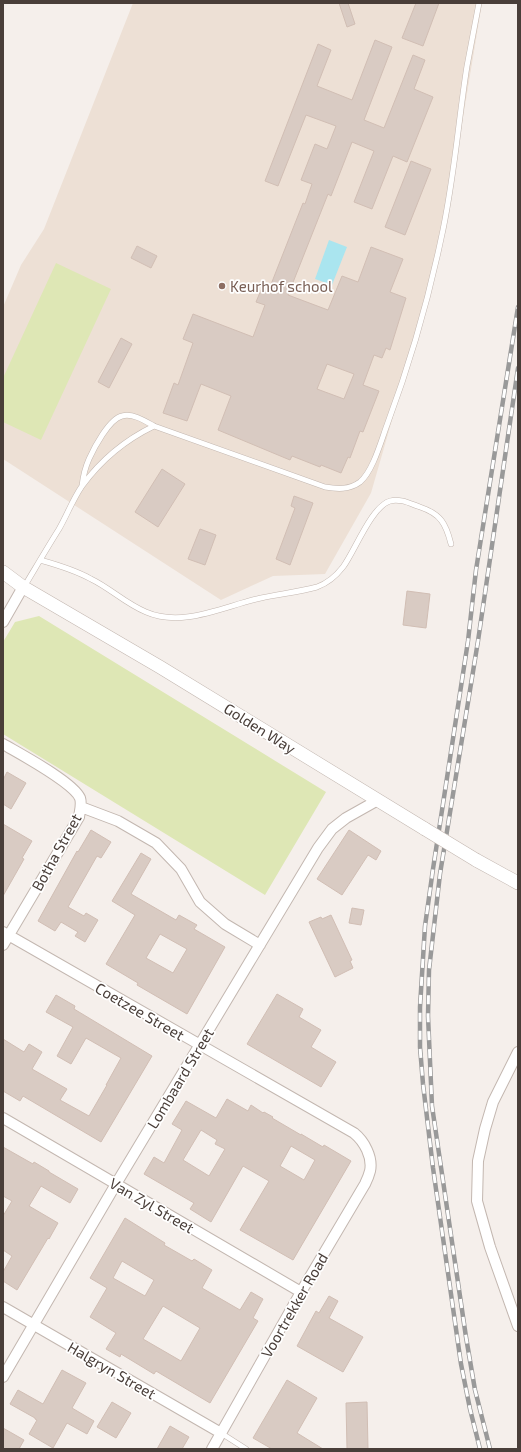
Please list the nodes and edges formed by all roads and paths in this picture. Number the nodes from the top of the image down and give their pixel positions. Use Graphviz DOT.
graph roads {
  1 [pos="479,3"];
  2 [pos="154,426"];
  3 [pos="82,486"];
  4 [pos="451,544"];
  5 [pos="40,560"];
  6 [pos="3,572"];
  7 [pos="24,587"];
  8 [pos="3,622"];
  9 [pos="3,744"];
  10 [pos="378,800"];
  11 [pos="81,807"];
  12 [pos="518,883"];
  13 [pos="6,934"];
  14 [pos="3,945"];
  15 [pos="260,945"];
  16 [pos="200,1045"];
  17 [pos="518,1052"];
  18 [pos="3,1118"];
  19 [pos="370,1159"];
  20 [pos="116,1184"];
  21 [pos="301,1292"];
  22 [pos="3,1307"];
  23 [pos="34,1324"];
  24 [pos="518,1326"];
  25 [pos="3,1377"];
  26 [pos="221,1433"];
  27 [pos="212,1449"];
  28 [pos="246,1449"];
  1 -- 2 [label="lane"];
  2 -- 3 [label="lane"];
  2 -- 3 [label="lane"];
  3 -- 5 [label="lane"];
  4 -- 5 [label="lane"];
  5 -- 7 [label="lane"];
  6 -- 7 [label="street, Golden Way"];
  7 -- 8 [label="street"];
  7 -- 10 [label="street, Golden Way"];
  9 -- 11 [label="street, Botha Street"];
  10 -- 12 [label="street, Golden Way, bridge"];
  10 -- 15 [label="street, Lombaard Street"];
  11 -- 13 [label="street, Botha Street"];
  11 -- 15 [label="street"];
  13 -- 14 [label="street, Botha Street"];
  13 -- 16 [label="street, Coetzee Street"];
  15 -- 16 [label="street, Lombaard Street"];
  16 -- 19 [label="street, Coetzee Street"];
  16 -- 20 [label="street, Lombaard Street"];
  17 -- 24 [label="street"];
  18 -- 20 [label="street, Van Zyl Street"];
  19 -- 21 [label="street, Voortrekker Road"];
  20 -- 21 [label="street, Van Zyl Street"];
  20 -- 23 [label="street, Lombaard Street"];
  21 -- 26 [label="street, Voortrekker Road"];
  22 -- 23 [label="street, Halgryn Street"];
  23 -- 25 [label="street, Lombaard Street"];
  23 -- 26 [label="street, Halgryn Street"];
  26 -- 27 [label="street, Voortrekker Road"];
  26 -- 28 [label="lane"];
}
